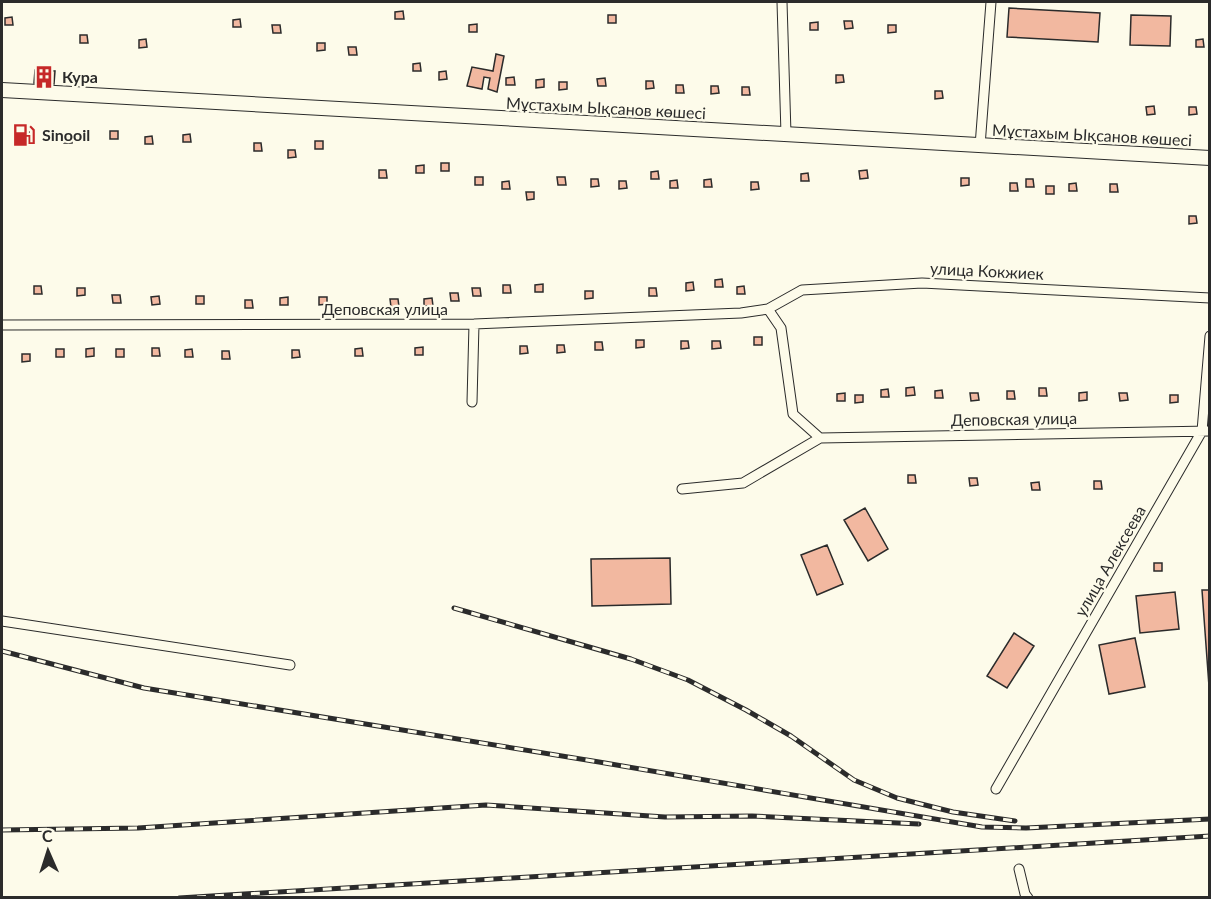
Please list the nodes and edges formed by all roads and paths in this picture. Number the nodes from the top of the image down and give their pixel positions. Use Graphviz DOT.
graph roads {
  1 [pos="782,2"];
  2 [pos="991,2"];
  3 [pos="2,90"];
  4 [pos="786,134"];
  5 [pos="980,146"];
  6 [pos="1209,158"];
  7 [pos="1209,298"];
  8 [pos="768,309"];
  9 [pos="474,324"];
  10 [pos="2,325"];
  11 [pos="1209,336"];
  12 [pos="472,402"];
  13 [pos="1206,431"];
  14 [pos="820,438"];
  15 [pos="681,489"];
  16 [pos="2,621"];
  17 [pos="290,665"];
  18 [pos="996,789"];
  19 [pos="1019,868"];
  20 [pos="1028,897"];
  1 -- 4 [label="street"];
  2 -- 5 [label="street"];
  3 -- 4 [label="main road, Мұстахым Ықсанов көшесі"];
  4 -- 5 [label="main road, Мұстахым Ықсанов көшесі"];
  5 -- 6 [label="main road, Мұстахым Ықсанов көшесі"];
  7 -- 8 [label="street, улица Кокжиек"];
  8 -- 9 [label="street, Деповская улица"];
  8 -- 14 [label="street"];
  9 -- 10 [label="street, Деповская улица"];
  9 -- 12 [label="street"];
  11 -- 13 [label="street, улица Алексеева"];
  13 -- 14 [label="street, Деповская улица"];
  13 -- 18 [label="street, улица Алексеева"];
  14 -- 15 [label="street"];
  16 -- 17 [label="street"];
  19 -- 20 [label="street"];
}
